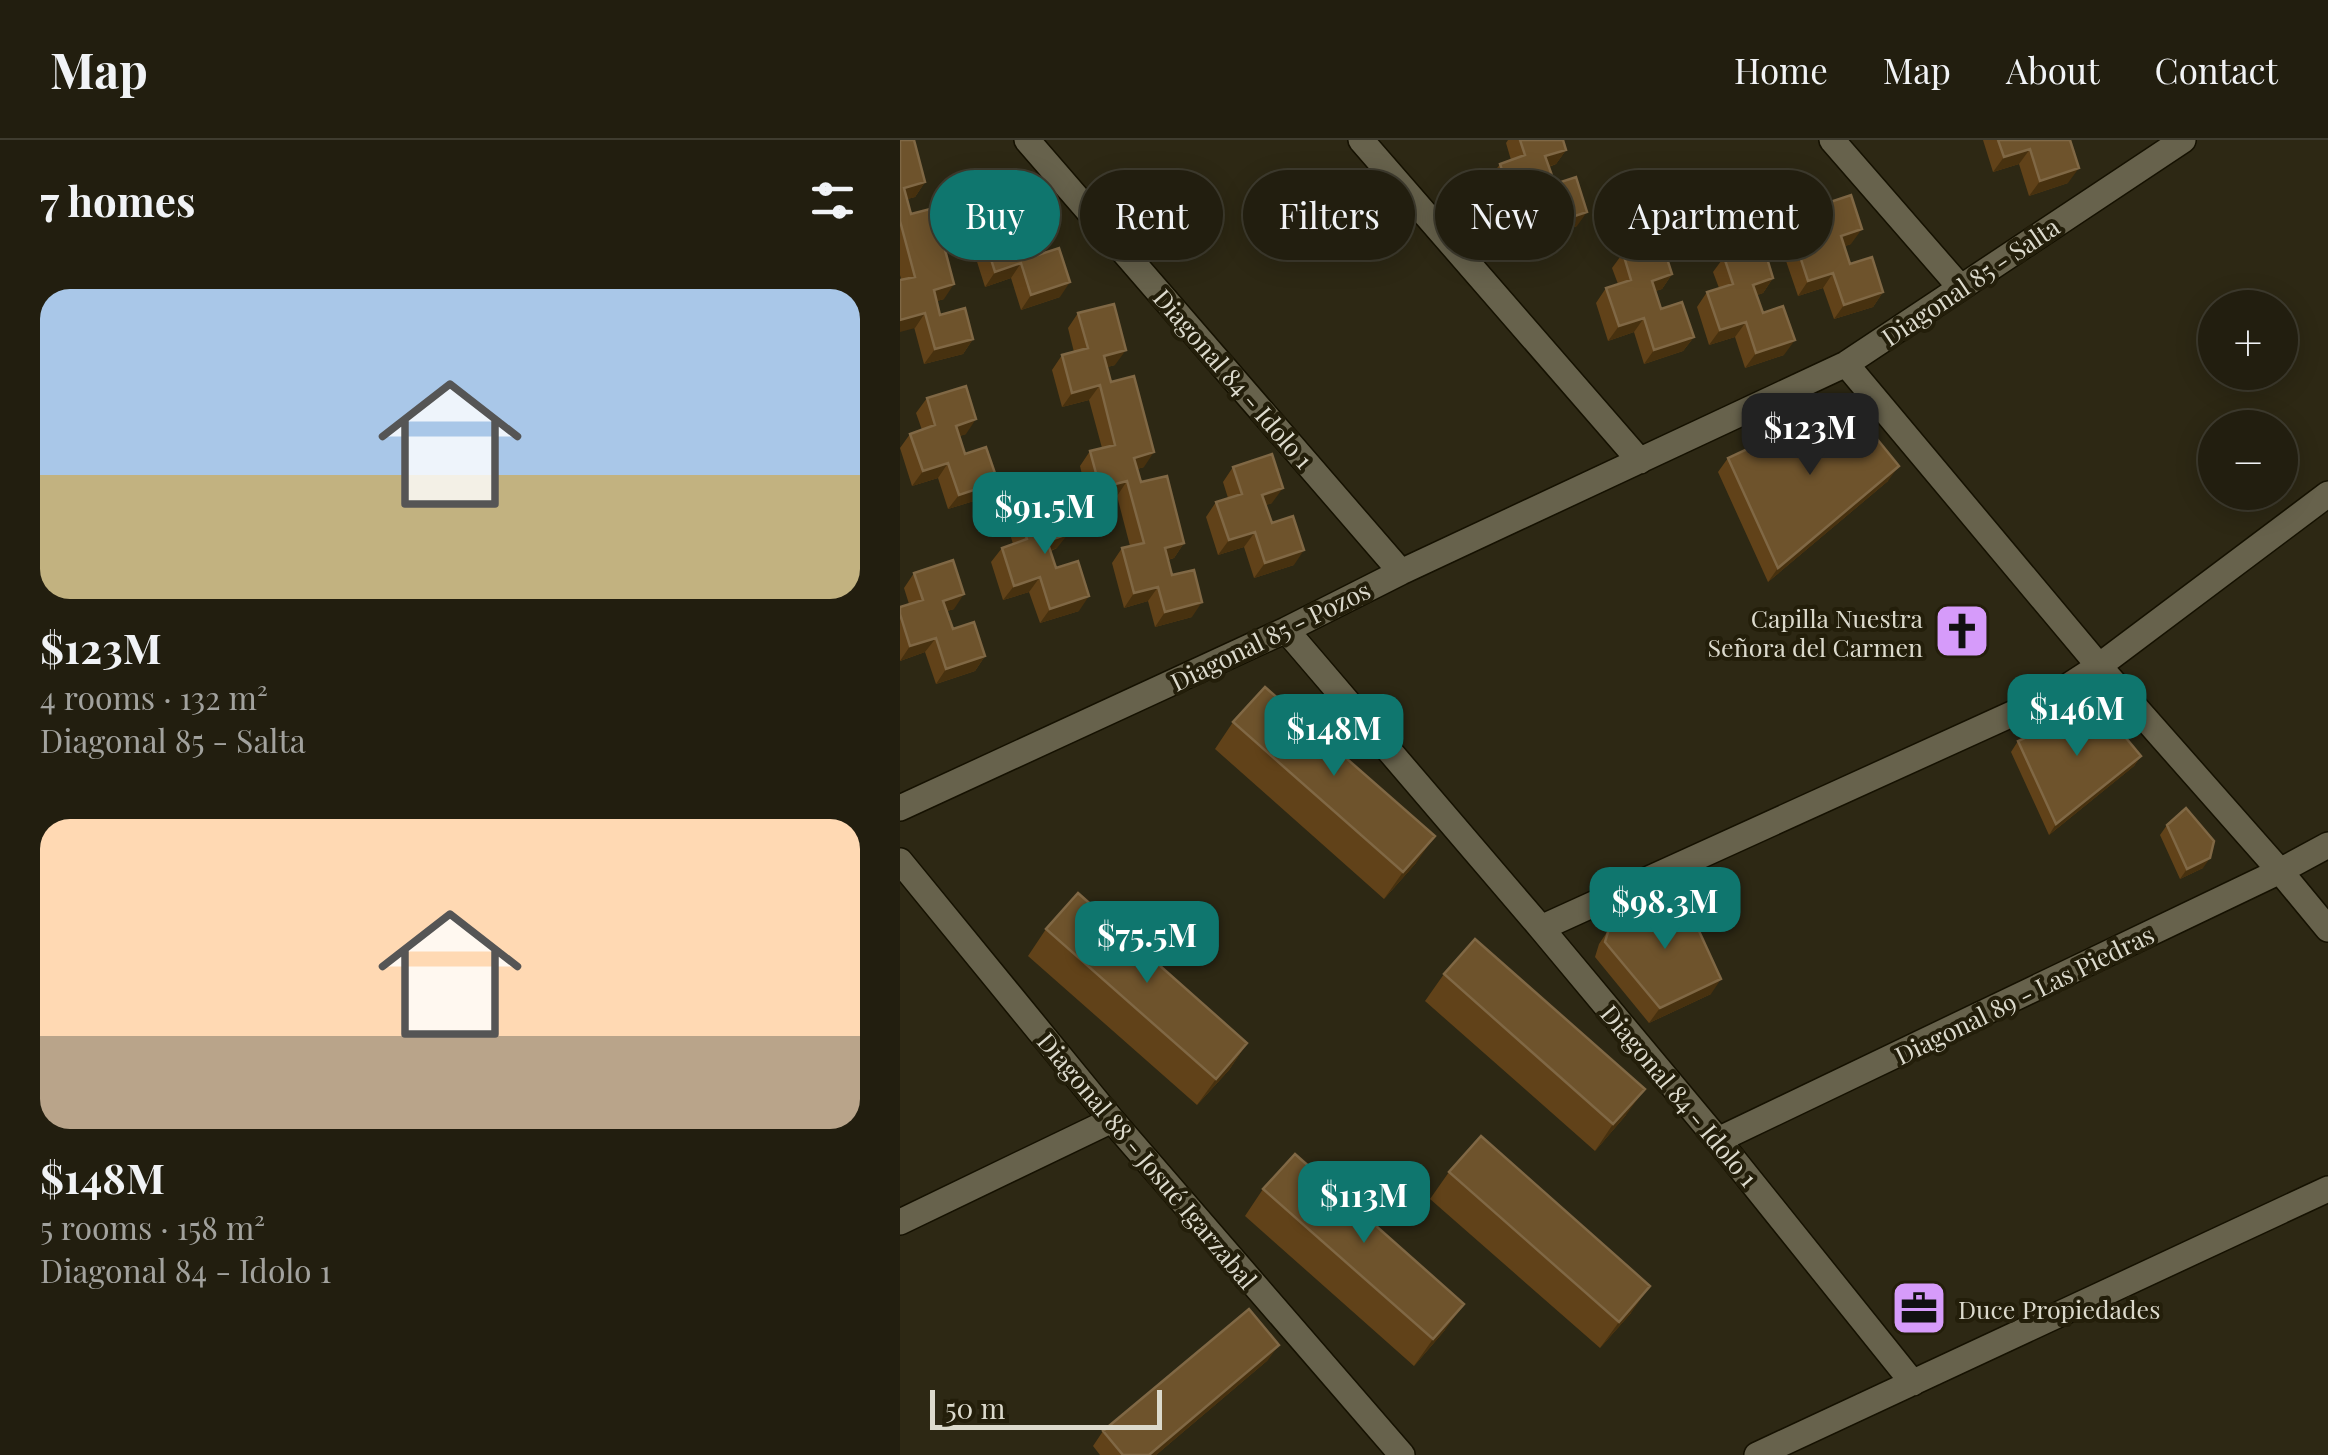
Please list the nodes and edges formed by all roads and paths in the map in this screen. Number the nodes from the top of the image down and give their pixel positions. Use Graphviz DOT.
graph roads {
  1 [pos="1027,140"];
  2 [pos="1361,140"];
  3 [pos="1832,140"];
  4 [pos="2183,140"];
  5 [pos="1960,287"];
  6 [pos="1846,364"];
  7 [pos="1640,460"];
  8 [pos="2328,494"];
  9 [pos="1401,572"];
  10 [pos="1286,630"];
  11 [pos="2099,666"];
  12 [pos="900,808"];
  13 [pos="2328,845"];
  14 [pos="900,860"];
  15 [pos="2280,871"];
  16 [pos="1541,928"];
  17 [pos="2328,929"];
  18 [pos="1112,1120"];
  19 [pos="1718,1140"];
  20 [pos="2328,1189"];
  21 [pos="900,1222"];
  22 [pos="1914,1383"];
  23 [pos="1402,1455"];
  24 [pos="1756,1455"];
  1 -- 9 [label="street, Diagonal 84 - Idolo 1"];
  2 -- 7 [label="street"];
  3 -- 5 [label="street"];
  4 -- 5 [label="street, Diagonal 85 - Salta"];
  5 -- 6 [label="street, Diagonal 85 - Salta"];
  6 -- 7 [label="street, Diagonal 85 - Salta"];
  6 -- 11 [label="street"];
  7 -- 9 [label="street, Diagonal 85 - Pozos"];
  8 -- 11 [label="street"];
  9 -- 10 [label="street, Diagonal 85 - Pozos"];
  10 -- 12 [label="street, Diagonal 85 - Pozos"];
  10 -- 16 [label="street, Diagonal 84 - Idolo 1"];
  11 -- 15 [label="street"];
  11 -- 16 [label="street"];
  13 -- 15 [label="street, Diagonal 89 - Las Piedras"];
  14 -- 18 [label="street, Diagonal 88 - Josué Igarzabal"];
  15 -- 17 [label="street"];
  15 -- 19 [label="street, Diagonal 89 - Las Piedras"];
  16 -- 19 [label="street, Diagonal 84 - Idolo 1"];
  18 -- 21 [label="street"];
  18 -- 23 [label="street, Diagonal 88 - Josué Igarzabal"];
  19 -- 22 [label="street, Diagonal 84 - Idolo 1"];
  20 -- 22 [label="street"];
  22 -- 24 [label="street"];
}
